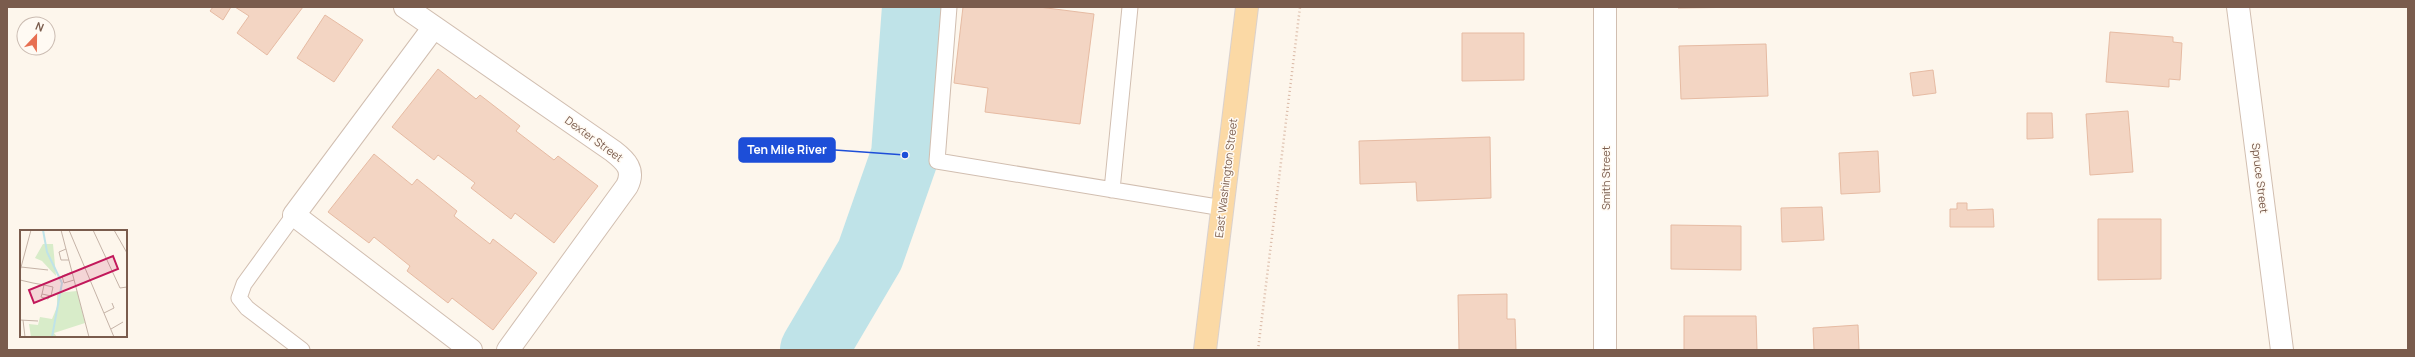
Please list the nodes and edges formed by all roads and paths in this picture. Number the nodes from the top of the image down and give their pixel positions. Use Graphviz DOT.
graph roads {
  1 [pos="405,7"];
  2 [pos="950,7"];
  3 [pos="1130,7"];
  4 [pos="1247,7"];
  5 [pos="1300,7"];
  6 [pos="1605,7"];
  7 [pos="2238,7"];
  8 [pos="434,27"];
  9 [pos="1112,190"];
  10 [pos="1223,208"];
  11 [pos="294,215"];
  12 [pos="460,347"];
  13 [pos="302,350"];
  14 [pos="508,350"];
  15 [pos="1205,350"];
  16 [pos="1258,350"];
  17 [pos="1605,350"];
  18 [pos="2282,350"];
  1 -- 8 [label="street, Dexter Street"];
  2 -- 9 [label="lane"];
  3 -- 9 [label="lane"];
  4 -- 10 [label="main road, East Washington Street"];
  5 -- 16 [label="path"];
  6 -- 17 [label="street, Smith Street"];
  7 -- 18 [label="street, Spruce Street"];
  8 -- 11 [label="street"];
  8 -- 14 [label="street, Dexter Street"];
  9 -- 10 [label="lane"];
  10 -- 15 [label="main road, East Washington Street"];
  11 -- 12 [label="street"];
  11 -- 13 [label="lane"];
}
